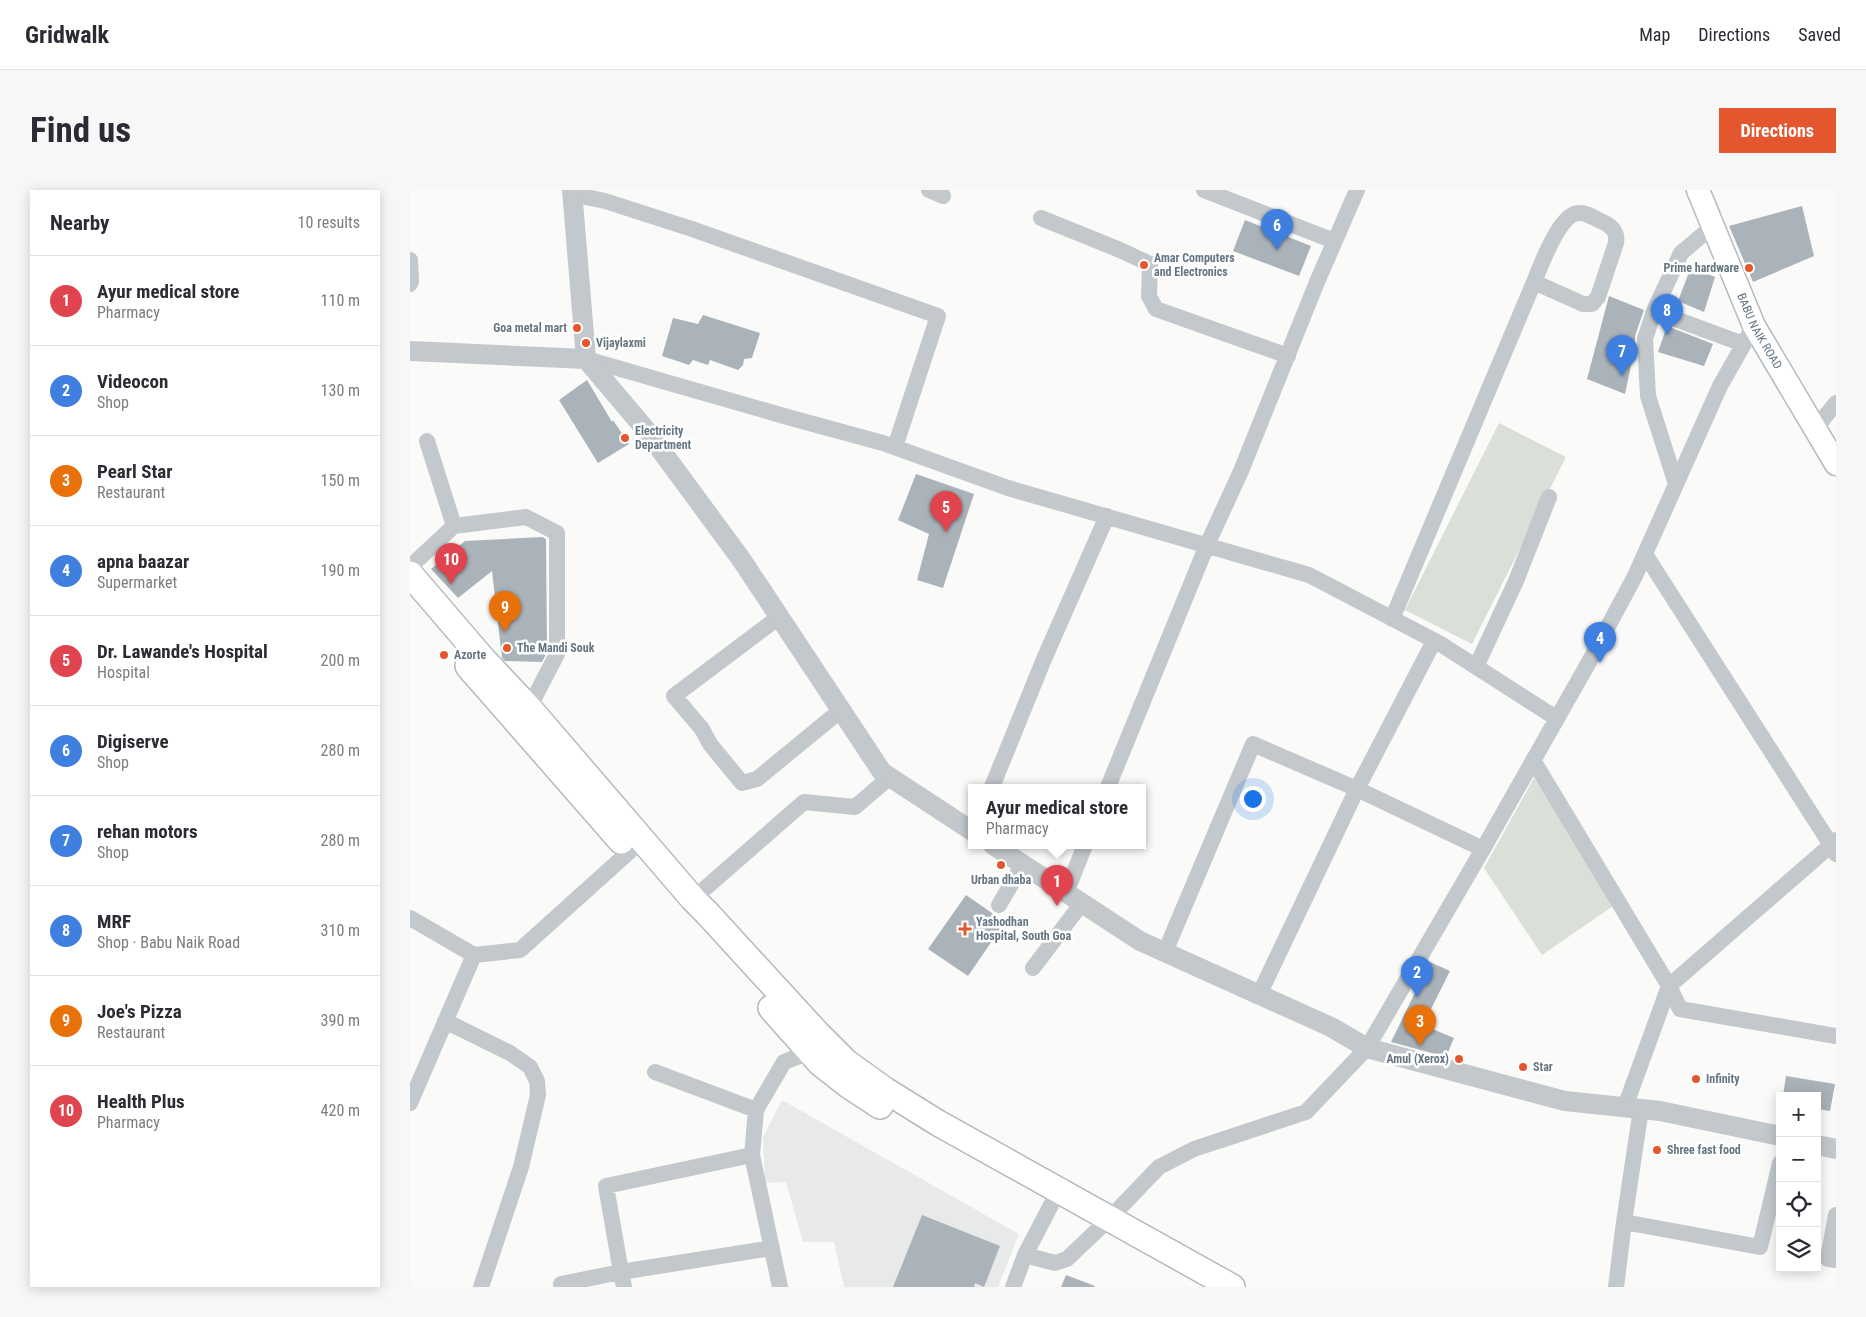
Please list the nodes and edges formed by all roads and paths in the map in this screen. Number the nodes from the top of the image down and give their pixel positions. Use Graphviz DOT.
graph roads {
  1 [pos="1204,190"];
  2 [pos="1357,190"];
  3 [pos="1698,190"];
  4 [pos="572,192"];
  5 [pos="1041,218"];
  6 [pos="1713,226"];
  7 [pos="1334,241"];
  8 [pos="410,260"];
  9 [pos="1534,282"];
  10 [pos="410,284"];
  11 [pos="1654,311"];
  12 [pos="1749,335"];
  13 [pos="410,350"];
  14 [pos="1288,356"];
  15 [pos="586,358"];
  16 [pos="1836,403"];
  17 [pos="1815,429"];
  18 [pos="426,442"];
  19 [pos="895,447"];
  20 [pos="1836,464"];
  21 [pos="1676,484"];
  22 [pos="1549,497"];
  23 [pos="1107,516"];
  24 [pos="454,526"];
  25 [pos="1207,545"];
  26 [pos="1645,554"];
  27 [pos="410,567"];
  28 [pos="410,574"];
  29 [pos="410,600"];
  30 [pos="779,617"];
  31 [pos="1392,619"];
  32 [pos="1434,641"];
  33 [pos="1476,667"];
  34 [pos="529,708"];
  35 [pos="841,710"];
  36 [pos="1556,718"];
  37 [pos="1533,760"];
  38 [pos="890,777"];
  39 [pos="993,784"];
  40 [pos="1109,784"];
  41 [pos="1357,789"];
  42 [pos="968,828"];
  43 [pos="1834,846"];
  44 [pos="999,849"];
  45 [pos="1084,849"];
  46 [pos="1483,849"];
  47 [pos="630,852"];
  48 [pos="1023,864"];
  49 [pos="1074,898"];
  50 [pos="693,899"];
  51 [pos="998,905"];
  52 [pos="410,918"];
  53 [pos="1165,952"];
  54 [pos="474,955"];
  55 [pos="1033,968"];
  56 [pos="1669,986"];
  57 [pos="1259,995"];
  58 [pos="445,1022"];
  59 [pos="1836,1036"];
  60 [pos="1367,1048"];
  61 [pos="810,1052"];
  62 [pos="655,1072"];
  63 [pos="410,1103"];
  64 [pos="1633,1108"];
  65 [pos="756,1110"];
  66 [pos="1776,1135"];
  67 [pos="1821,1146"];
  68 [pos="1836,1149"];
  69 [pos="752,1155"];
  70 [pos="1776,1180"];
  71 [pos="1051,1205"];
  72 [pos="1836,1215"];
  73 [pos="1624,1222"];
  74 [pos="1104,1224"];
  75 [pos="772,1248"];
  76 [pos="1025,1255"];
  77 [pos="1836,1260"];
  78 [pos="623,1279"];
  79 [pos="561,1284"];
  80 [pos="481,1287"];
  81 [pos="780,1287"];
  82 [pos="1013,1287"];
  83 [pos="1197,1287"];
  84 [pos="1232,1287"];
  85 [pos="1616,1287"];
  1 -- 7 [label="street"];
  2 -- 7 [label="street"];
  3 -- 6 [label="main road, BABU NAIK ROAD"];
  4 -- 15 [label="street"];
  4 -- 19 [label="street"];
  5 -- 14 [label="street"];
  6 -- 11 [label="street"];
  6 -- 12 [label="main road, BABU NAIK ROAD"];
  7 -- 14 [label="street"];
  8 -- 10 [label="street"];
  9 -- 9 [label="street"];
  9 -- 31 [label="street"];
  11 -- 12 [label="street"];
  11 -- 21 [label="street"];
  12 -- 17 [label="main road, BABU NAIK ROAD"];
  12 -- 21 [label="street"];
  13 -- 15 [label="street"];
  14 -- 25 [label="street"];
  15 -- 19 [label="street"];
  15 -- 30 [label="street"];
  16 -- 17 [label="street"];
  17 -- 20 [label="main road, BABU NAIK ROAD"];
  18 -- 24 [label="street"];
  19 -- 23 [label="street"];
  21 -- 26 [label="street"];
  22 -- 33 [label="street"];
  23 -- 25 [label="street"];
  23 -- 39 [label="street"];
  24 -- 27 [label="street"];
  24 -- 34 [label="street"];
  25 -- 31 [label="street"];
  25 -- 40 [label="street"];
  26 -- 36 [label="street"];
  26 -- 43 [label="street"];
  28 -- 34 [label="main road"];
  29 -- 47 [label="main road"];
  30 -- 35 [label="street"];
  30 -- 35 [label="street"];
  31 -- 32 [label="street"];
  32 -- 33 [label="street"];
  32 -- 41 [label="street"];
  33 -- 36 [label="street"];
  34 -- 50 [label="main road"];
  35 -- 38 [label="street"];
  36 -- 37 [label="street"];
  37 -- 46 [label="street"];
  37 -- 56 [label="street"];
  38 -- 42 [label="street"];
  38 -- 50 [label="street"];
  41 -- 46 [label="street"];
  41 -- 53 [label="street"];
  41 -- 57 [label="street"];
  43 -- 56 [label="street"];
  44 -- 48 [label="street"];
  45 -- 49 [label="street"];
  46 -- 60 [label="street"];
  47 -- 54 [label="street"];
  47 -- 61 [label="main road"];
  48 -- 49 [label="street"];
  48 -- 51 [label="street"];
  49 -- 53 [label="street"];
  49 -- 55 [label="street"];
  50 -- 74 [label="main road"];
  52 -- 54 [label="street"];
  53 -- 57 [label="street"];
  54 -- 58 [label="street"];
  56 -- 59 [label="street"];
  56 -- 64 [label="street"];
  57 -- 60 [label="street"];
  58 -- 63 [label="street"];
  58 -- 80 [label="street"];
  60 -- 64 [label="street"];
  60 -- 74 [label="street"];
  61 -- 65 [label="street"];
  61 -- 71 [label="main road"];
  62 -- 65 [label="street"];
  64 -- 66 [label="street"];
  64 -- 73 [label="street"];
  65 -- 69 [label="street"];
  67 -- 68 [label="street"];
  69 -- 75 [label="street"];
  69 -- 78 [label="street"];
  70 -- 73 [label="street"];
  71 -- 74 [label="main road"];
  71 -- 76 [label="street"];
  72 -- 77 [label="street"];
  73 -- 85 [label="street"];
  74 -- 76 [label="street"];
  74 -- 83 [label="main road"];
  74 -- 84 [label="main road"];
  75 -- 78 [label="street"];
  75 -- 81 [label="street"];
  76 -- 82 [label="street"];
  78 -- 79 [label="street"];
}
